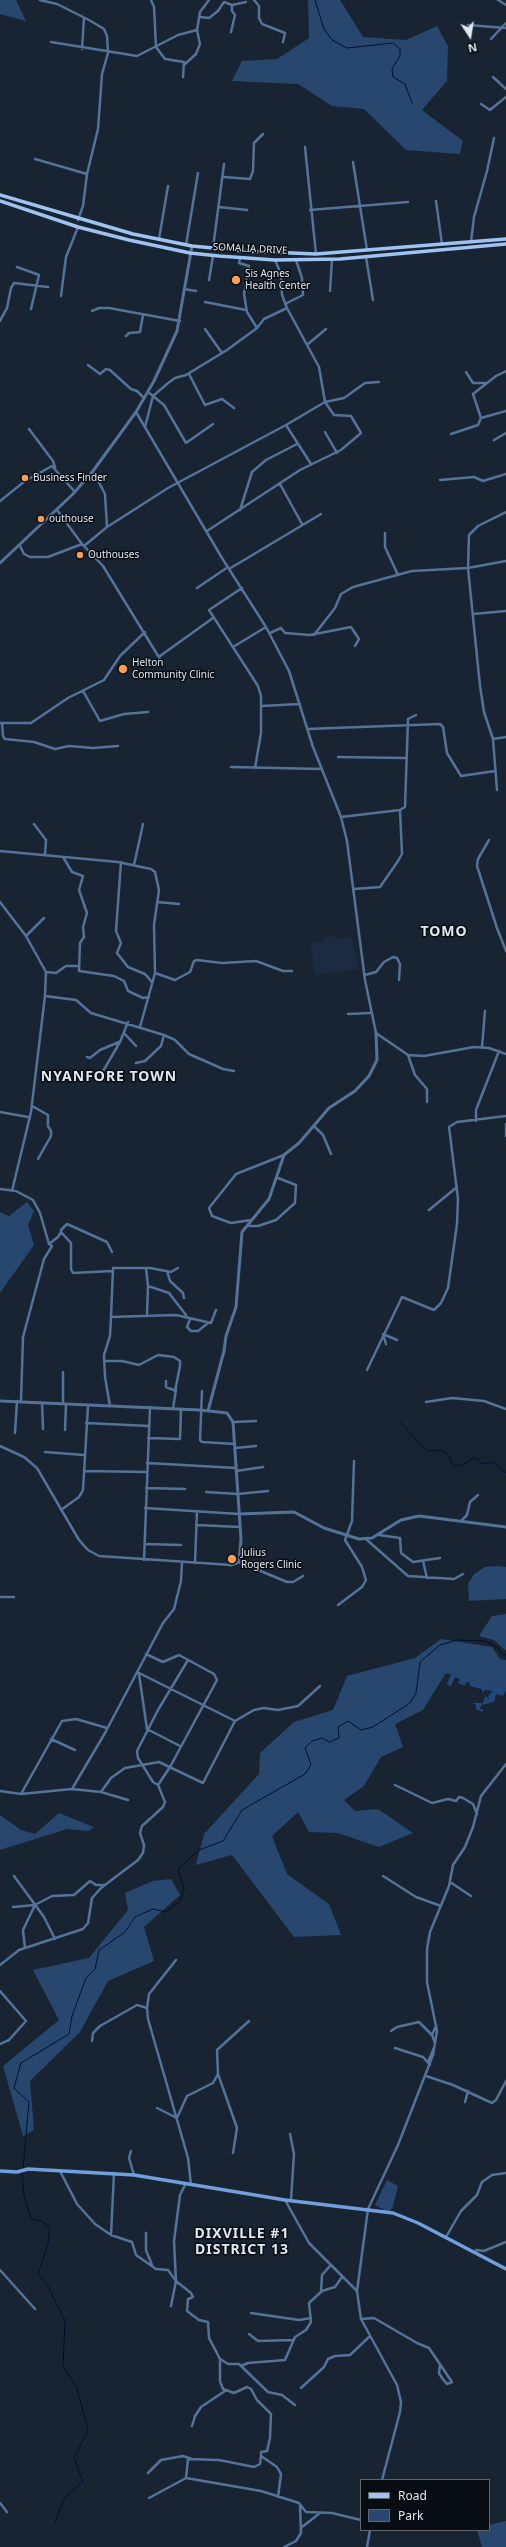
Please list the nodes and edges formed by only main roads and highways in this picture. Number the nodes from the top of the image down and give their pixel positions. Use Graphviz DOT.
graph roads {
  1 [pos="0,195"];
  2 [pos="0,201"];
  3 [pos="506,239"];
  4 [pos="506,244"];
  5 [pos="0,2171"];
  6 [pos="506,2269"];
  1 -- 3 [label="main road, SOMALIA DRIVE"];
  2 -- 4 [label="main road, SOMALIA DRIVE"];
  5 -- 6 [label="main road"];
}
